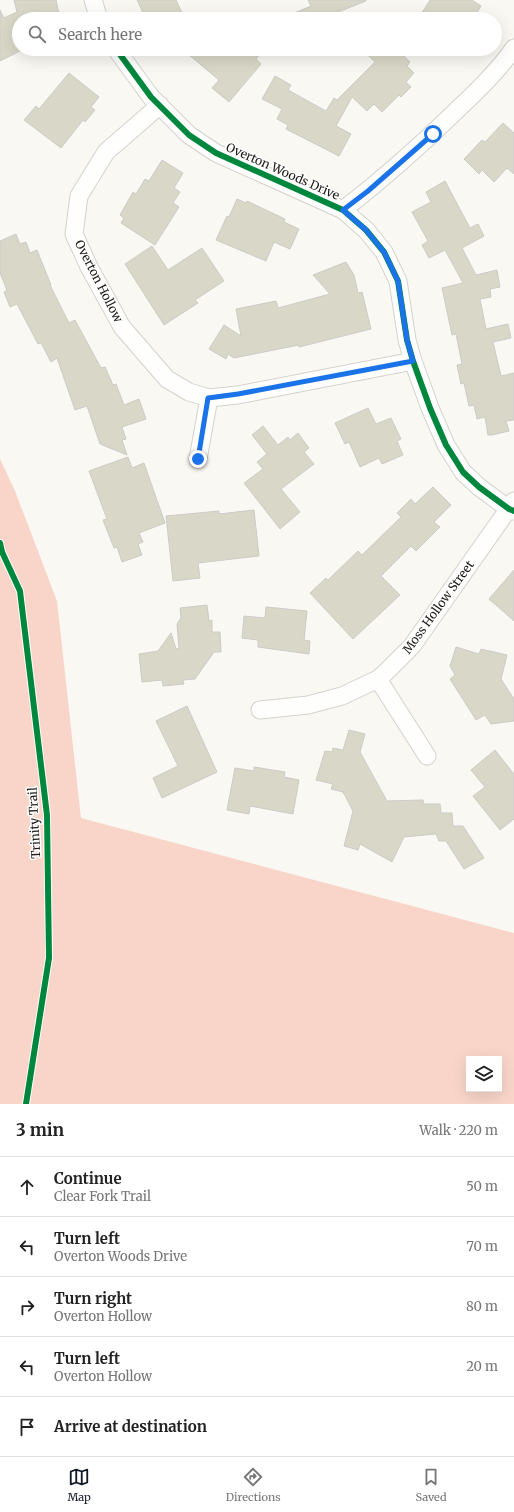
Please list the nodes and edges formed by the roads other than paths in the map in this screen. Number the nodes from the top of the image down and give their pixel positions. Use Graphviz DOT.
graph roads {
  1 [pos="93,0"];
  2 [pos="97,12"];
  3 [pos="514,48"];
  4 [pos="121,56"];
  5 [pos="160,105"];
  6 [pos="343,210"];
  7 [pos="413,361"];
  8 [pos="208,398"];
  9 [pos="198,459"];
  10 [pos="512,507"];
  11 [pos="378,679"];
  12 [pos="260,710"];
  13 [pos="426,756"];
  1 -- 2 [label="street"];
  3 -- 6 [label="street"];
  4 -- 5 [label="street, Overton Woods Drive"];
  5 -- 6 [label="street, Overton Woods Drive"];
  5 -- 8 [label="street, Overton Hollow"];
  6 -- 7 [label="street, Overton Woods Drive"];
  7 -- 8 [label="street, Overton Hollow"];
  7 -- 10 [label="street, Overton Woods Drive"];
  8 -- 9 [label="street"];
  10 -- 11 [label="street, Moss Hollow Street"];
  11 -- 12 [label="street, Moss Hollow Street"];
  11 -- 13 [label="street"];
}
